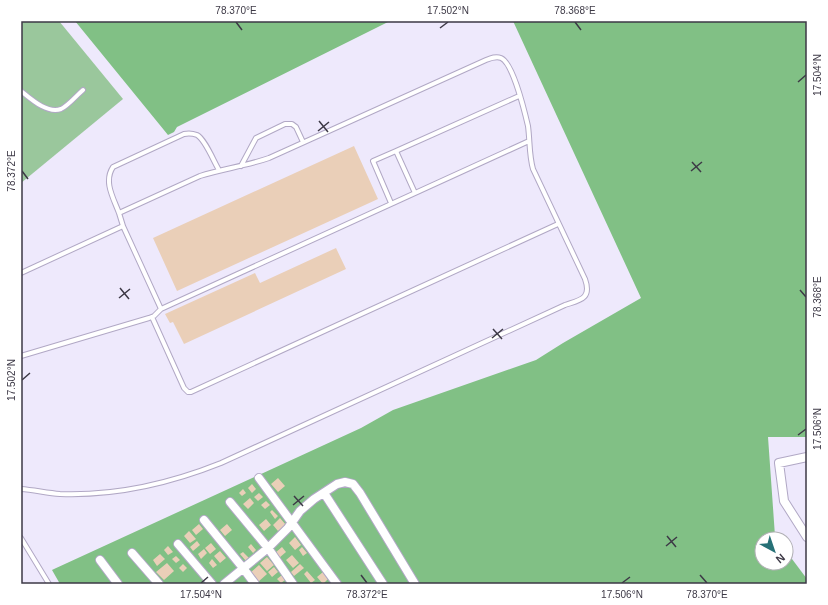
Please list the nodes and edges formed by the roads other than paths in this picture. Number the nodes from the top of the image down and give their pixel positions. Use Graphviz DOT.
graph roads {
  1 [pos="83,90"];
  2 [pos="21,91"];
  3 [pos="520,96"];
  4 [pos="529,141"];
  5 [pos="303,142"];
  6 [pos="396,151"];
  7 [pos="241,166"];
  8 [pos="219,170"];
  9 [pos="414,193"];
  10 [pos="392,203"];
  11 [pos="119,213"];
  12 [pos="558,224"];
  13 [pos="123,226"];
  14 [pos="21,273"];
  15 [pos="161,310"];
  16 [pos="152,317"];
  17 [pos="21,356"];
  18 [pos="807,457"];
  19 [pos="259,478"];
  20 [pos="21,489"];
  21 [pos="324,493"];
  22 [pos="230,502"];
  23 [pos="204,520"];
  24 [pos="292,522"];
  25 [pos="807,537"];
  26 [pos="21,538"];
  27 [pos="178,544"];
  28 [pos="268,548"];
  29 [pos="132,553"];
  30 [pos="100,560"];
  31 [pos="243,568"];
  32 [pos="49,584"];
  33 [pos="118,584"];
  34 [pos="159,584"];
  35 [pos="212,584"];
  36 [pos="224,584"];
  37 [pos="255,584"];
  38 [pos="293,584"];
  39 [pos="337,584"];
  40 [pos="383,584"];
  41 [pos="416,584"];
  1 -- 2 [label="lane"];
  3 -- 4 [label="lane"];
  3 -- 5 [label="lane"];
  3 -- 6 [label="lane"];
  4 -- 9 [label="lane"];
  4 -- 12 [label="lane"];
  5 -- 7 [label="lane"];
  5 -- 7 [label="lane"];
  6 -- 9 [label="lane"];
  6 -- 10 [label="lane"];
  7 -- 8 [label="lane"];
  8 -- 11 [label="lane"];
  8 -- 11 [label="lane"];
  9 -- 10 [label="lane"];
  10 -- 15 [label="lane"];
  11 -- 13 [label="lane"];
  12 -- 16 [label="lane"];
  12 -- 20 [label="lane"];
  13 -- 14 [label="lane"];
  13 -- 15 [label="lane"];
  15 -- 16 [label="lane"];
  16 -- 17 [label="lane"];
  18 -- 25 [label="street"];
  19 -- 24 [label="street"];
  21 -- 24 [label="street"];
  21 -- 40 [label="street"];
  21 -- 41 [label="street"];
  22 -- 28 [label="street"];
  23 -- 31 [label="street"];
  24 -- 28 [label="street"];
  24 -- 39 [label="street"];
  26 -- 32 [label="lane"];
  27 -- 35 [label="street"];
  28 -- 31 [label="street"];
  28 -- 38 [label="street"];
  29 -- 34 [label="street"];
  30 -- 33 [label="street"];
  31 -- 36 [label="street"];
  31 -- 37 [label="street"];
}
